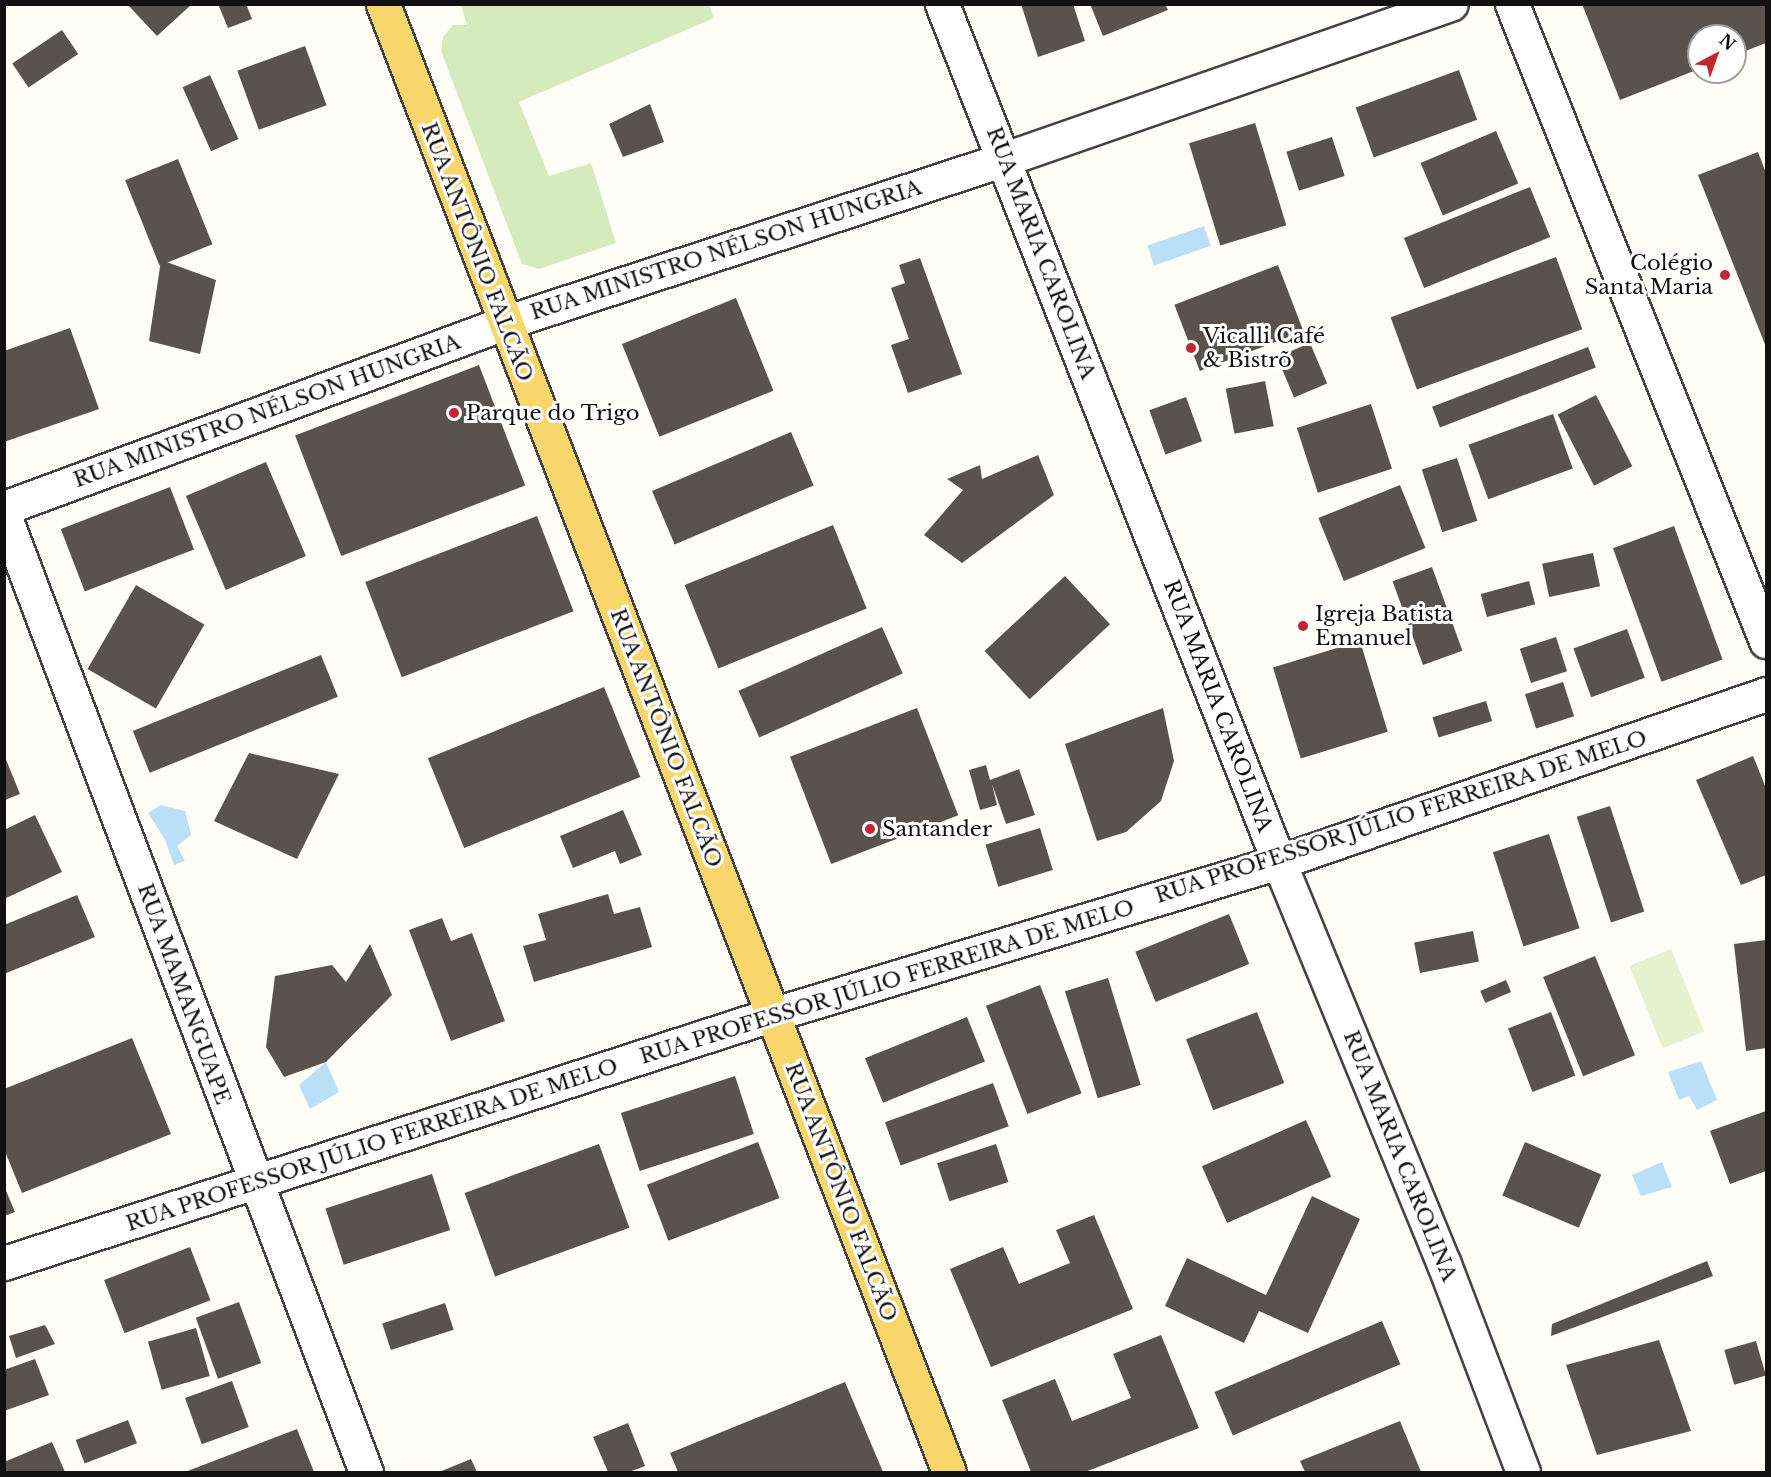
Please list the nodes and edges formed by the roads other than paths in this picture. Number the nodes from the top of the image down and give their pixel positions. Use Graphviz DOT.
graph roads {
  1 [pos="383,4"];
  2 [pos="942,4"];
  3 [pos="1451,4"];
  4 [pos="1512,4"];
  5 [pos="1005,159"];
  6 [pos="504,323"];
  7 [pos="4,508"];
  8 [pos="4,515"];
  9 [pos="1767,641"];
  10 [pos="1767,694"];
  11 [pos="1279,862"];
  12 [pos="774,1014"];
  13 [pos="255,1184"];
  14 [pos="4,1263"];
  15 [pos="366,1473"];
  16 [pos="949,1473"];
  17 [pos="1523,1473"];
  1 -- 6 [label="main road, RUA ANTÔNIO FALCÃO"];
  2 -- 5 [label="street, RUA MARIA CAROLINA"];
  3 -- 5 [label="street, RUA MINISTRO NÉLSON HUNGRIA"];
  4 -- 9 [label="street"];
  5 -- 6 [label="street, RUA MINISTRO NÉLSON HUNGRIA"];
  5 -- 11 [label="street, RUA MARIA CAROLINA"];
  6 -- 7 [label="street, RUA MINISTRO NÉLSON HUNGRIA"];
  6 -- 12 [label="main road, RUA ANTÔNIO FALCÃO"];
  8 -- 13 [label="street, RUA MAMANGUAPE"];
  10 -- 11 [label="street, RUA PROFESSOR JÚLIO FERREIRA DE MELO"];
  11 -- 12 [label="street, RUA PROFESSOR JÚLIO FERREIRA DE MELO"];
  11 -- 17 [label="street, RUA MARIA CAROLINA"];
  12 -- 13 [label="street, RUA PROFESSOR JÚLIO FERREIRA DE MELO"];
  12 -- 16 [label="main road, RUA ANTÔNIO FALCÃO"];
  13 -- 14 [label="street, RUA PROFESSOR JÚLIO FERREIRA DE MELO"];
  13 -- 15 [label="street, RUA MAMANGUAPE"];
}
